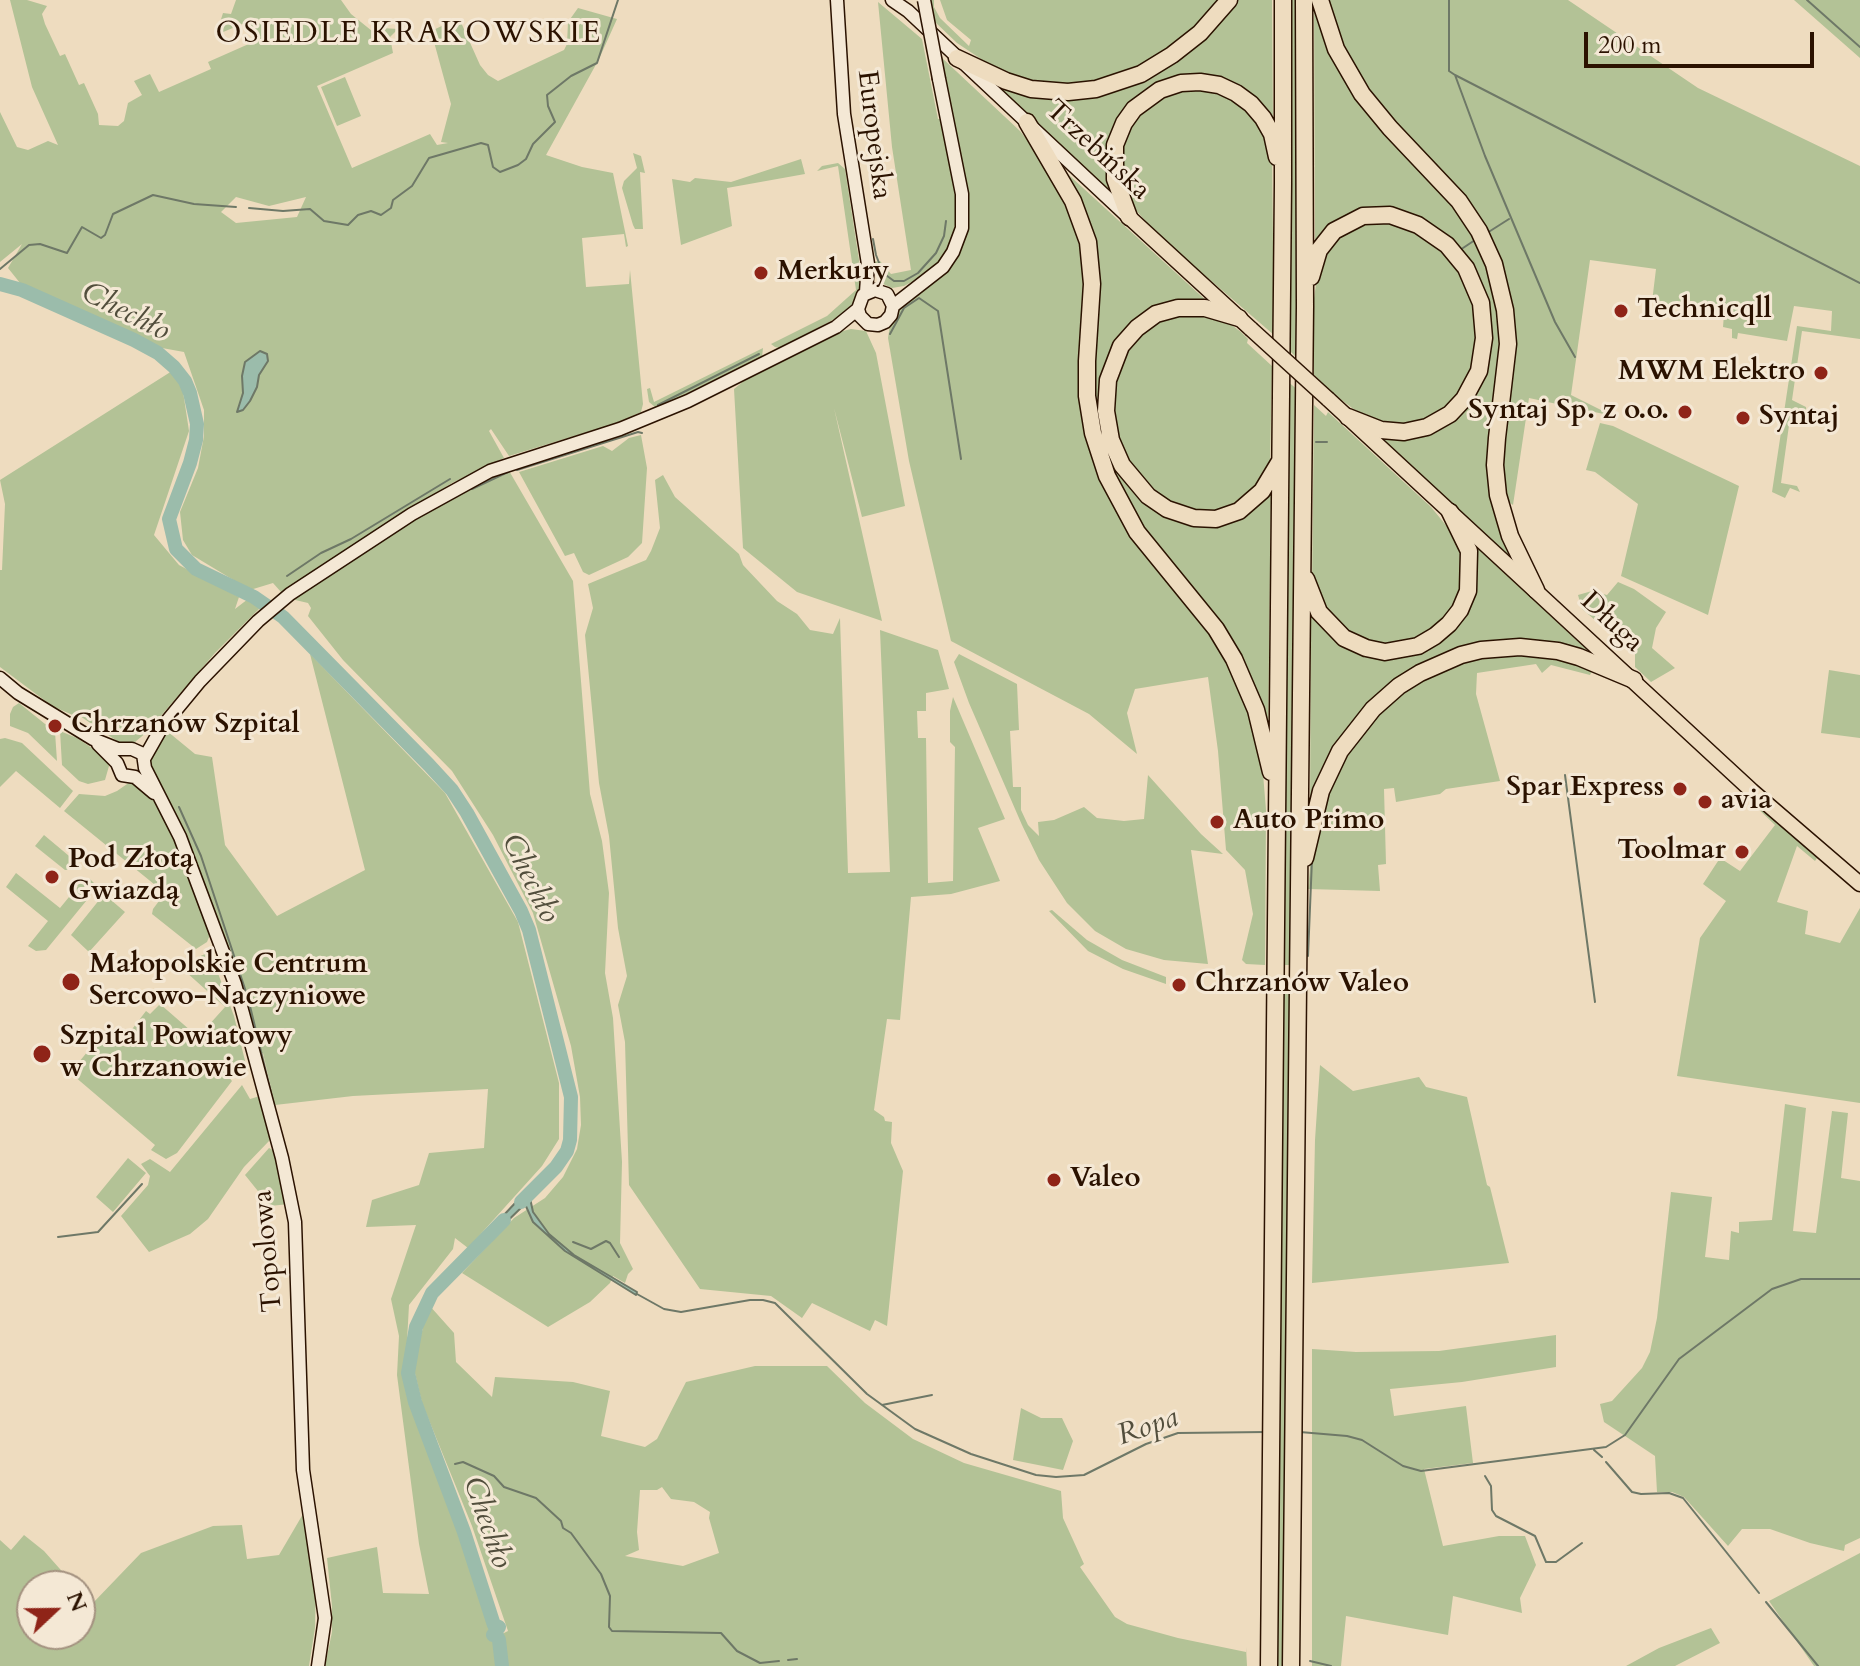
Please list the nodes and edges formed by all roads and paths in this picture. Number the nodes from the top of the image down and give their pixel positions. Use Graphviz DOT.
graph roads {
  1 [pos="892,0"];
  2 [pos="924,0"];
  3 [pos="1229,0"];
  4 [pos="1283,0"];
  5 [pos="1304,0"];
  6 [pos="1320,0"];
  7 [pos="840,3"];
  8 [pos="904,6"];
  9 [pos="957,58"];
  10 [pos="1027,122"];
  11 [pos="1283,183"];
  12 [pos="1129,217"];
  13 [pos="881,296"];
  14 [pos="1305,306"];
  15 [pos="861,315"];
  16 [pos="1245,324"];
  17 [pos="1328,399"];
  18 [pos="1348,417"];
  19 [pos="1281,459"];
  20 [pos="1450,512"];
  21 [pos="1302,549"];
  22 [pos="1536,590"];
  23 [pos="1634,680"];
  24 [pos="0,681"];
  25 [pos="93,739"];
  26 [pos="137,760"];
  27 [pos="117,763"];
  28 [pos="1277,809"];
  29 [pos="1860,884"];
  30 [pos="1297,895"];
  31 [pos="1275,1122"];
  32 [pos="1296,1203"];
  33 [pos="318,1666"];
  34 [pos="1269,1666"];
  35 [pos="1291,1666"];
  1 -- 8 [label="main road, Trzebińska"];
  2 -- 13 [label="main road, bridge"];
  3 -- 9 [label="highway"];
  4 -- 11 [label="highway"];
  5 -- 14 [label="highway"];
  6 -- 22 [label="highway"];
  7 -- 13 [label="main road, Europejska"];
  8 -- 9 [label="main road, Trzebińska"];
  9 -- 10 [label="main road, Trzebińska"];
  10 -- 12 [label="main road, Trzebińska"];
  10 -- 28 [label="highway"];
  11 -- 12 [label="highway"];
  11 -- 19 [label="highway"];
  12 -- 16 [label="main road, Trzebińska"];
  13 -- 15 [label="main road"];
  13 -- 15 [label="main road"];
  14 -- 18 [label="highway"];
  14 -- 21 [label="highway"];
  15 -- 26 [label="main road"];
  16 -- 17 [label="main road, Trzebińska, bridge"];
  16 -- 19 [label="highway"];
  17 -- 18 [label="main road, Długa"];
  18 -- 20 [label="main road, Długa"];
  19 -- 28 [label="highway"];
  20 -- 21 [label="highway"];
  20 -- 22 [label="main road, Długa"];
  21 -- 30 [label="highway"];
  22 -- 23 [label="main road, Długa"];
  23 -- 29 [label="main road, Długa"];
  23 -- 30 [label="highway"];
  24 -- 25 [label="main road"];
  25 -- 26 [label="main road"];
  25 -- 27 [label="main road"];
  26 -- 27 [label="main road"];
  26 -- 27 [label="main road"];
  26 -- 33 [label="main road, Topolowa"];
  28 -- 31 [label="highway"];
  30 -- 32 [label="highway"];
  31 -- 32 [label="highway"];
  31 -- 34 [label="highway"];
  32 -- 35 [label="highway"];
}
